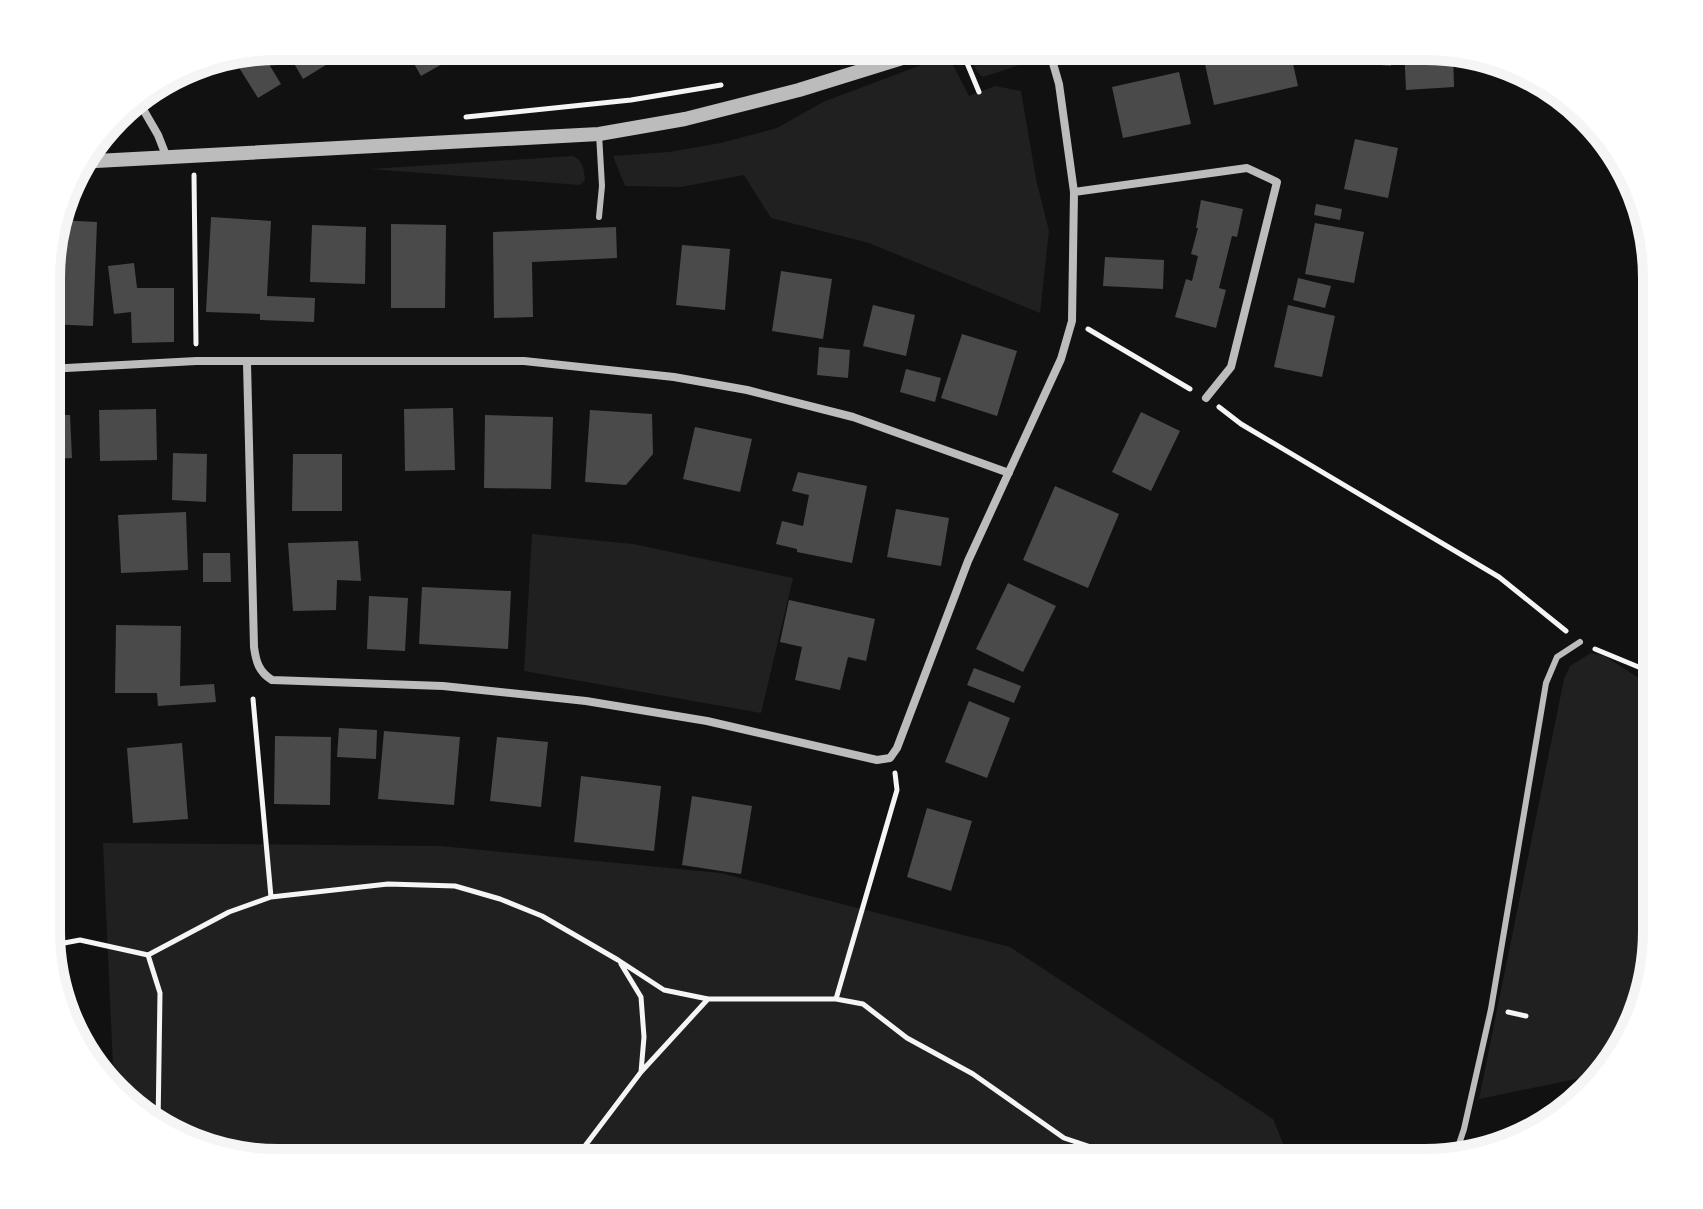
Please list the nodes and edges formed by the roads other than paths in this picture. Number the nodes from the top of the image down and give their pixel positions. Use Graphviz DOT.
graph roads {
  1 [pos="873,60"];
  2 [pos="895,60"];
  3 [pos="1052,60"];
  4 [pos="852,73"];
  5 [pos="142,107"];
  6 [pos="599,134"];
  7 [pos="167,158"];
  8 [pos="94,161"];
  9 [pos="1074,192"];
  10 [pos="599,217"];
  11 [pos="247,363"];
  12 [pos="60,368"];
  13 [pos="1206,398"];
  14 [pos="1009,473"];
  15 [pos="1580,642"];
  16 [pos="1458,1146"];
  1 -- 4 [label="street"];
  2 -- 4 [label="street"];
  3 -- 9 [label="street"];
  4 -- 6 [label="street"];
  5 -- 7 [label="street"];
  6 -- 7 [label="street"];
  6 -- 10 [label="lane"];
  7 -- 8 [label="street"];
  9 -- 13 [label="street"];
  9 -- 14 [label="street"];
  11 -- 12 [label="street"];
  11 -- 14 [label="street"];
  11 -- 14 [label="street"];
  15 -- 16 [label="lane"];
}
